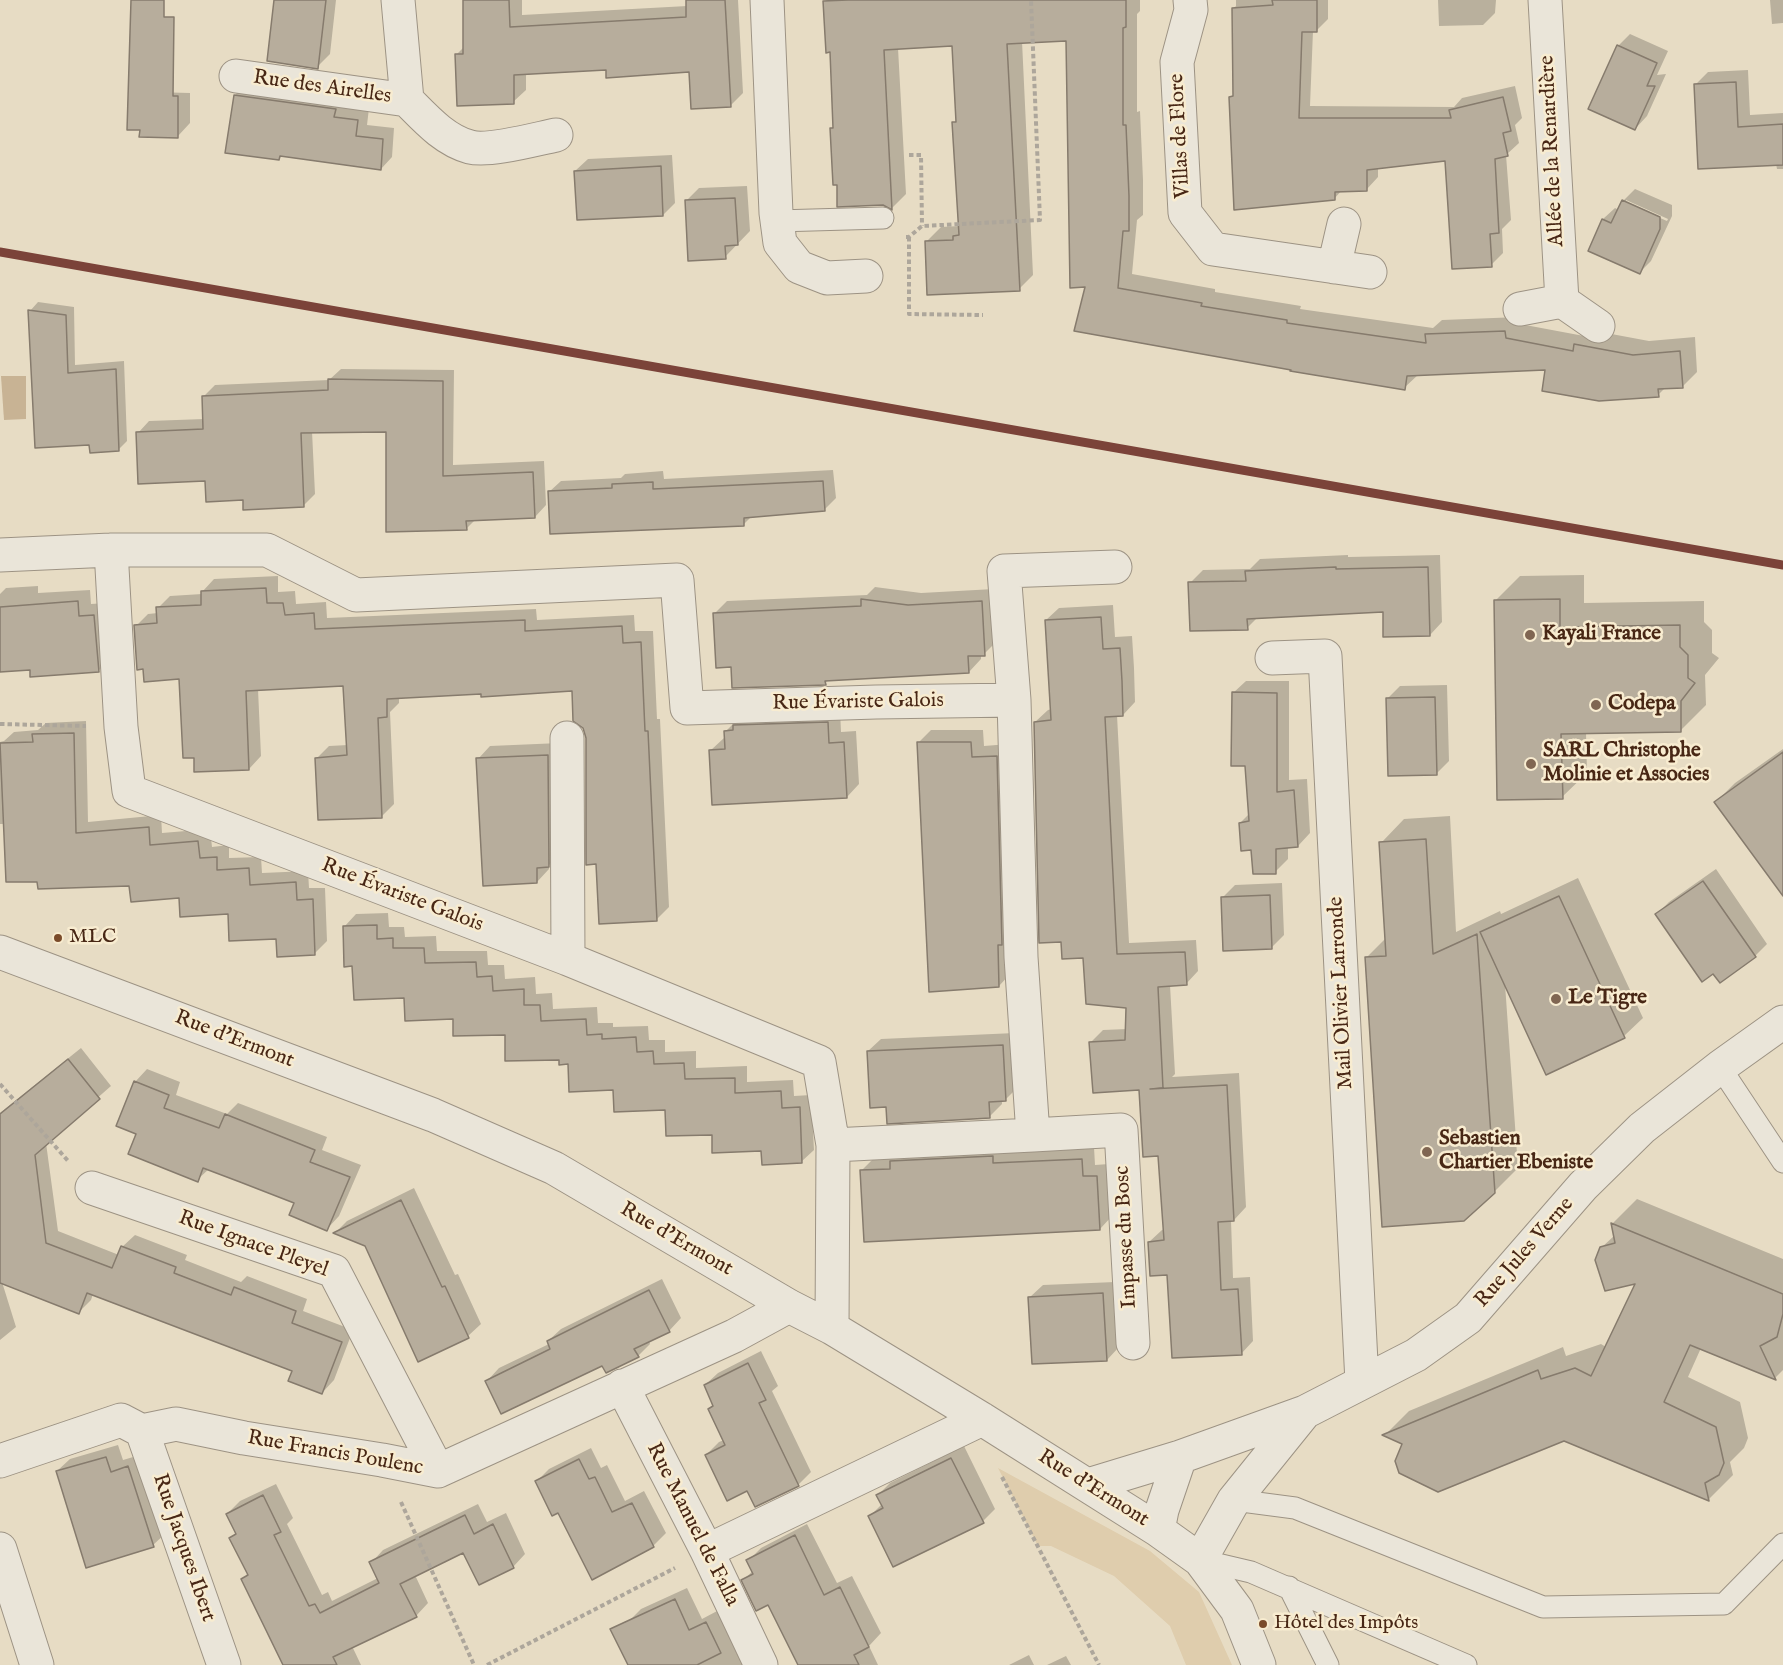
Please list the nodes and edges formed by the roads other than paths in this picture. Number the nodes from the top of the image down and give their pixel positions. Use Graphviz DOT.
graph roads {
  1 [pos="398,0"];
  2 [pos="767,0"];
  3 [pos="1190,0"];
  4 [pos="1545,0"];
  5 [pos="236,76"];
  6 [pos="407,100"];
  7 [pos="556,135"];
  8 [pos="884,218"];
  9 [pos="777,221"];
  10 [pos="1344,224"];
  11 [pos="1334,267"];
  12 [pos="1370,272"];
  13 [pos="866,276"];
  14 [pos="1562,302"];
  15 [pos="1520,309"];
  16 [pos="1598,326"];
  17 [pos="111,550"];
  18 [pos="0,555"];
  19 [pos="1115,567"];
  20 [pos="1272,658"];
  21 [pos="1014,700"];
  22 [pos="567,738"];
  23 [pos="0,952"];
  24 [pos="568,959"];
  25 [pos="1783,1022"];
  26 [pos="1720,1067"];
  27 [pos="1033,1135"];
  28 [pos="833,1145"];
  29 [pos="1783,1162"];
  30 [pos="92,1188"];
  31 [pos="789,1306"];
  32 [pos="832,1328"];
  33 [pos="1133,1343"];
  34 [pos="1362,1382"];
  35 [pos="622,1386"];
  36 [pos="1305,1412"];
  37 [pos="978,1421"];
  38 [pos="142,1431"];
  39 [pos="1180,1456"];
  40 [pos="0,1461"];
  41 [pos="438,1471"];
  42 [pos="1088,1485"];
  43 [pos="1234,1500"];
  44 [pos="1158,1530"];
  45 [pos="1783,1544"];
  46 [pos="0,1549"];
  47 [pos="707,1551"];
  48 [pos="1200,1560"];
  49 [pos="1289,1587"];
  50 [pos="37,1665"];
  51 [pos="224,1665"];
  52 [pos="761,1665"];
  53 [pos="1259,1665"];
  54 [pos="1328,1665"];
  55 [pos="1466,1665"];
  1 -- 6 [label="street, Rue des Airelles"];
  2 -- 9 [label="street"];
  3 -- 11 [label="street, Villas de Flore"];
  4 -- 14 [label="street, Allée de la Renardière"];
  5 -- 6 [label="street, Rue des Airelles"];
  6 -- 7 [label="street, Rue des Airelles"];
  8 -- 9 [label="lane"];
  9 -- 13 [label="street"];
  10 -- 11 [label="street"];
  11 -- 12 [label="street, Villas de Flore"];
  14 -- 15 [label="street"];
  14 -- 16 [label="street"];
  17 -- 18 [label="street, Rue Évariste Galois"];
  17 -- 21 [label="street, Rue Évariste Galois"];
  17 -- 24 [label="street, Rue Évariste Galois"];
  19 -- 21 [label="street"];
  20 -- 34 [label="street, Mail Olivier Larronde"];
  21 -- 27 [label="street"];
  22 -- 24 [label="street"];
  23 -- 31 [label="street, Rue d'Ermont"];
  24 -- 28 [label="street, Rue Évariste Galois"];
  25 -- 26 [label="street, Rue Jules Verne"];
  26 -- 29 [label="lane"];
  26 -- 34 [label="street, Rue Jules Verne"];
  27 -- 28 [label="street"];
  27 -- 33 [label="street, Impasse du Bosc"];
  28 -- 32 [label="street, Rue Évariste Galois"];
  30 -- 41 [label="street, Rue Ignace Pleyel"];
  31 -- 32 [label="street, Rue d'Ermont"];
  31 -- 35 [label="street, Rue Francis Poulenc"];
  32 -- 37 [label="street, Rue d'Ermont"];
  34 -- 36 [label="street, Rue Jules Verne"];
  35 -- 41 [label="street, Rue Francis Poulenc"];
  35 -- 47 [label="street, Rue Manuel de Falla"];
  36 -- 39 [label="street, Rue Jules Verne"];
  36 -- 43 [label="street, Rue Jules Verne"];
  37 -- 42 [label="street, Rue d'Ermont"];
  37 -- 47 [label="street"];
  38 -- 40 [label="street"];
  38 -- 41 [label="street, Rue Francis Poulenc"];
  38 -- 51 [label="street, Rue Jacques Ibert"];
  39 -- 42 [label="street, Rue Jules Verne"];
  39 -- 44 [label="street"];
  42 -- 44 [label="street, Rue d'Ermont"];
  43 -- 45 [label="lane"];
  43 -- 48 [label="street, Rue Jules Verne"];
  44 -- 48 [label="street, Rue d'Ermont"];
  46 -- 50 [label="street"];
  47 -- 52 [label="street, Rue Manuel de Falla"];
  48 -- 49 [label="lane"];
  48 -- 53 [label="street, Rue d'Ermont"];
  49 -- 54 [label="lane"];
  49 -- 55 [label="lane"];
}
